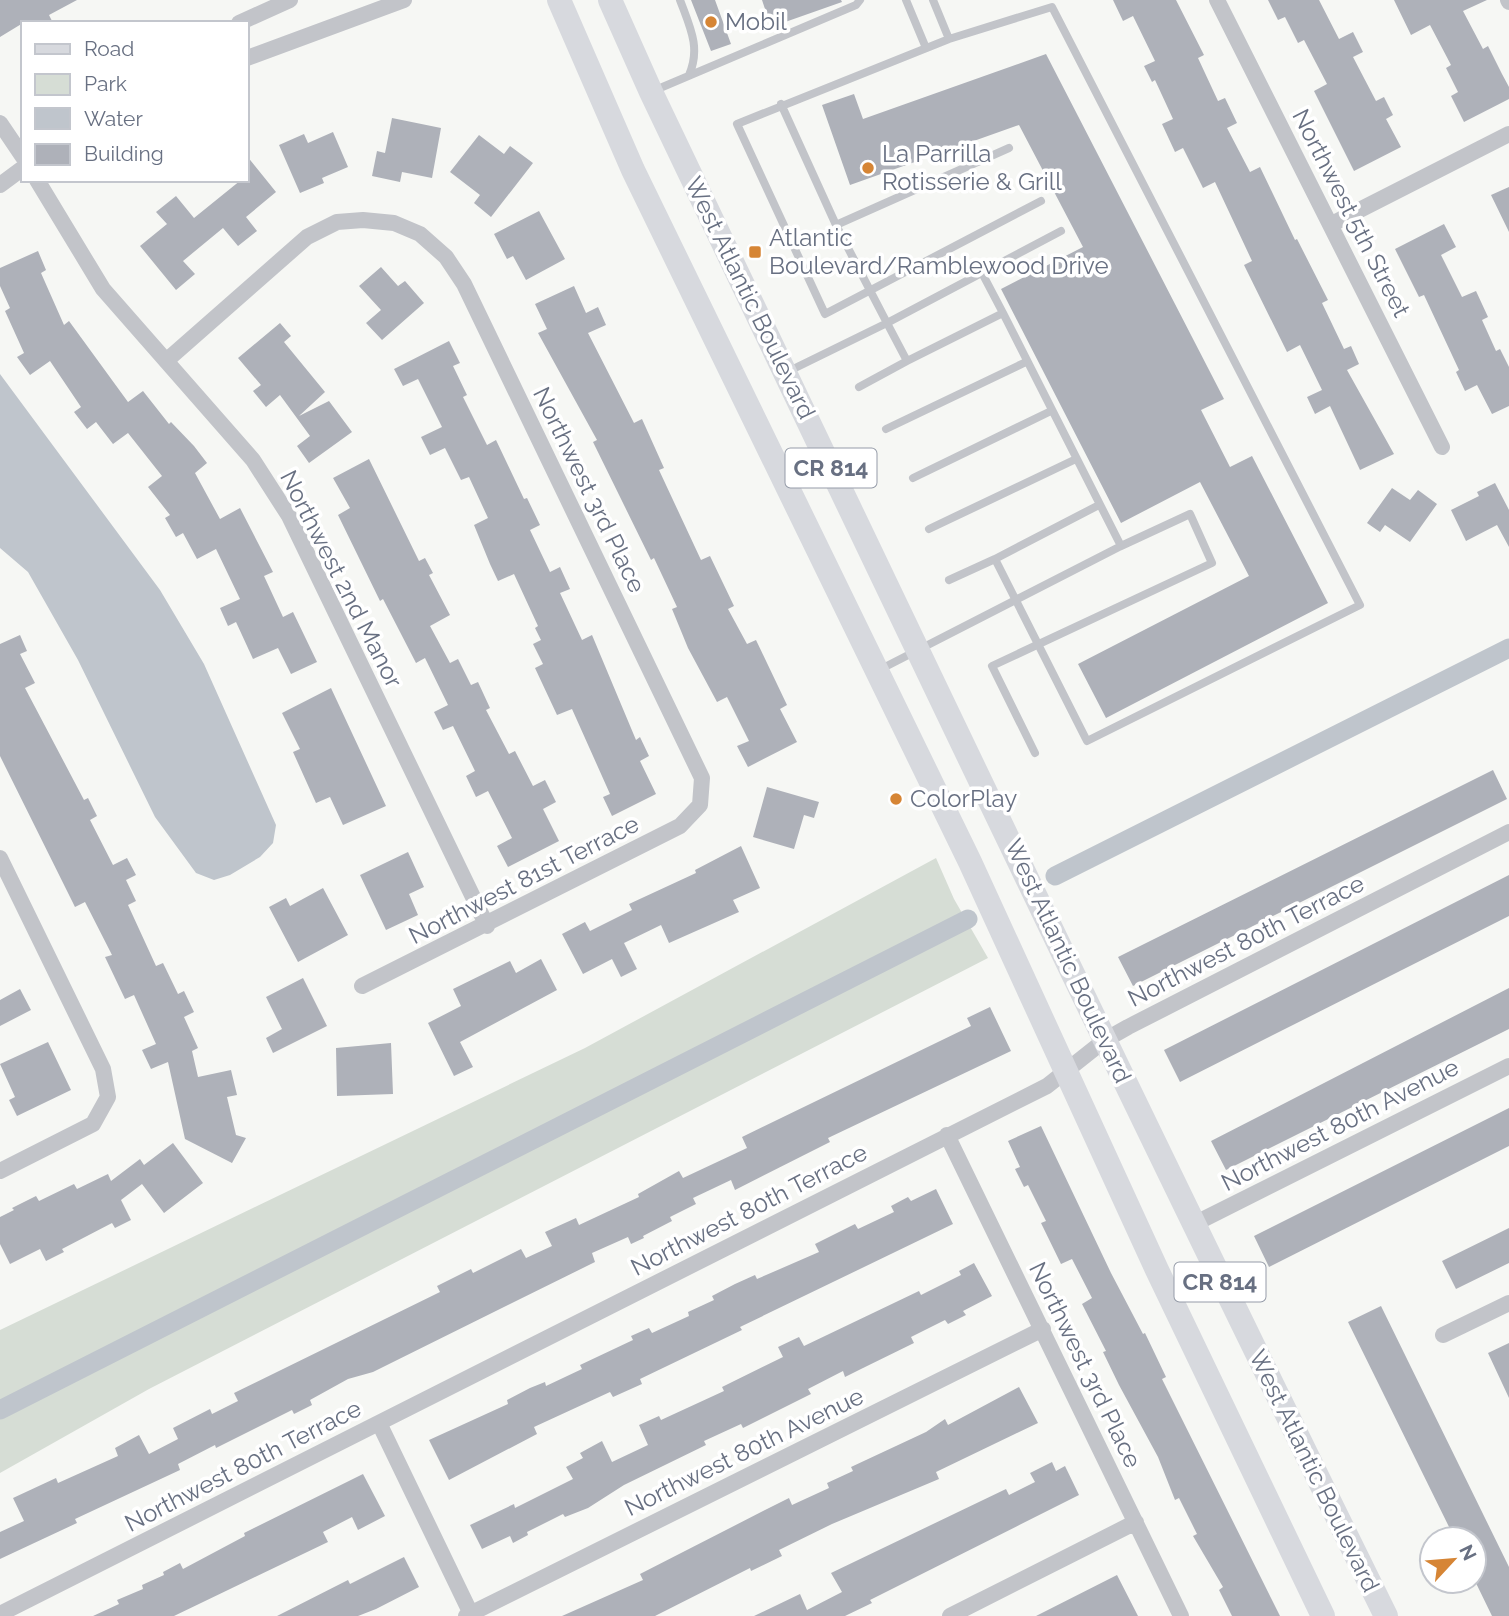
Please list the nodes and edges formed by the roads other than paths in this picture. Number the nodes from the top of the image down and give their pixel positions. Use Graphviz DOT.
graph roads {
  1 [pos="290,0"];
  2 [pos="404,0"];
  3 [pos="559,0"];
  4 [pos="610,0"];
  5 [pos="680,0"];
  6 [pos="860,0"];
  7 [pos="906,0"];
  8 [pos="933,0"];
  9 [pos="1217,0"];
  10 [pos="243,21"];
  11 [pos="948,39"];
  12 [pos="926,48"];
  13 [pos="248,58"];
  14 [pos="689,75"];
  15 [pos="651,92"];
  16 [pos="781,104"];
  17 [pos="0,123"];
  18 [pos="1509,134"];
  19 [pos="1009,148"];
  20 [pos="21,155"];
  21 [pos="21,169"];
  22 [pos="38,182"];
  23 [pos="0,185"];
  24 [pos="1041,201"];
  25 [pos="1332,224"];
  26 [pos="836,225"];
  27 [pos="1060,231"];
  28 [pos="982,273"];
  29 [pos="869,291"];
  30 [pos="1003,313"];
  31 [pos="887,323"];
  32 [pos="166,361"];
  33 [pos="907,361"];
  34 [pos="1026,362"];
  35 [pos="785,373"];
  36 [pos="859,387"];
  37 [pos="1051,411"];
  38 [pos="886,429"];
  39 [pos="1442,447"];
  40 [pos="1076,459"];
  41 [pos="913,478"];
  42 [pos="1100,505"];
  43 [pos="929,529"];
  44 [pos="1121,546"];
  45 [pos="995,559"];
  46 [pos="949,580"];
  47 [pos="1015,598"];
  48 [pos="1041,645"];
  49 [pos="919,651"];
  50 [pos="876,671"];
  51 [pos="1035,753"];
  52 [pos="700,805"];
  53 [pos="1509,832"];
  54 [pos="0,858"];
  55 [pos="487,926"];
  56 [pos="362,986"];
  57 [pos="1105,1040"];
  58 [pos="1509,1066"];
  59 [pos="1066,1071"];
  60 [pos="947,1135"];
  61 [pos="0,1171"];
  62 [pos="1192,1225"];
  63 [pos="1509,1303"];
  64 [pos="1043,1329"];
  65 [pos="1443,1335"];
  66 [pos="379,1423"];
  67 [pos="1136,1522"];
  68 [pos="0,1614"];
  69 [pos="469,1615"];
  70 [pos="950,1616"];
  71 [pos="1181,1616"];
  72 [pos="1323,1616"];
  73 [pos="1386,1616"];
  1 -- 10 [label="street"];
  2 -- 13 [label="street"];
  3 -- 50 [label="main road, West Atlantic Boulevard / CR 814"];
  4 -- 15 [label="main road, West Atlantic Boulevard / CR 814"];
  5 -- 14 [label="lane"];
  6 -- 14 [label="lane"];
  7 -- 12 [label="lane"];
  8 -- 11 [label="lane"];
  9 -- 25 [label="street, Northwest 5th Street"];
  11 -- 12 [label="lane"];
  11 -- 48 [label="lane"];
  12 -- 16 [label="lane"];
  14 -- 15 [label="lane"];
  15 -- 35 [label="main road, West Atlantic Boulevard / CR 814"];
  16 -- 26 [label="lane"];
  16 -- 29 [label="lane"];
  17 -- 20 [label="street"];
  18 -- 25 [label="street"];
  19 -- 26 [label="lane"];
  21 -- 23 [label="street"];
  22 -- 32 [label="street, Northwest 2nd Manor"];
  24 -- 29 [label="lane"];
  25 -- 39 [label="street, Northwest 5th Street"];
  26 -- 29 [label="lane"];
  27 -- 28 [label="lane"];
  28 -- 30 [label="lane"];
  28 -- 31 [label="lane"];
  29 -- 31 [label="lane"];
  30 -- 33 [label="lane"];
  30 -- 34 [label="lane"];
  31 -- 33 [label="lane"];
  31 -- 35 [label="lane"];
  32 -- 52 [label="street, Northwest 3rd Place"];
  32 -- 55 [label="street, Northwest 2nd Manor"];
  33 -- 36 [label="lane"];
  34 -- 37 [label="lane"];
  34 -- 38 [label="lane"];
  35 -- 49 [label="main road, West Atlantic Boulevard / CR 814"];
  37 -- 40 [label="lane"];
  37 -- 41 [label="lane"];
  40 -- 42 [label="lane"];
  40 -- 43 [label="lane"];
  42 -- 44 [label="lane"];
  42 -- 45 [label="lane"];
  44 -- 47 [label="lane"];
  44 -- 48 [label="lane"];
  45 -- 46 [label="lane"];
  45 -- 47 [label="lane"];
  47 -- 48 [label="lane"];
  47 -- 49 [label="lane"];
  48 -- 51 [label="lane"];
  49 -- 50 [label="lane"];
  49 -- 57 [label="main road, West Atlantic Boulevard / CR 814"];
  50 -- 59 [label="main road, West Atlantic Boulevard / CR 814"];
  52 -- 55 [label="street, Northwest 81st Terrace"];
  53 -- 57 [label="street, Northwest 80th Terrace"];
  54 -- 61 [label="street"];
  55 -- 56 [label="street, Northwest 81st Terrace"];
  57 -- 59 [label="street, Northwest 80th Terrace"];
  57 -- 62 [label="main road, West Atlantic Boulevard / CR 814"];
  58 -- 62 [label="street, Northwest 80th Avenue"];
  59 -- 60 [label="street, Northwest 80th Terrace"];
  59 -- 72 [label="main road, West Atlantic Boulevard / CR 814"];
  60 -- 64 [label="street, Northwest 3rd Place"];
  60 -- 66 [label="street, Northwest 80th Terrace"];
  62 -- 73 [label="main road, West Atlantic Boulevard / CR 814"];
  63 -- 65 [label="street"];
  64 -- 67 [label="street, Northwest 3rd Place"];
  64 -- 69 [label="street, Northwest 80th Avenue"];
  66 -- 68 [label="street, Northwest 80th Terrace"];
  66 -- 69 [label="street"];
  67 -- 70 [label="street"];
  67 -- 71 [label="street, Northwest 3rd Place"];
}
